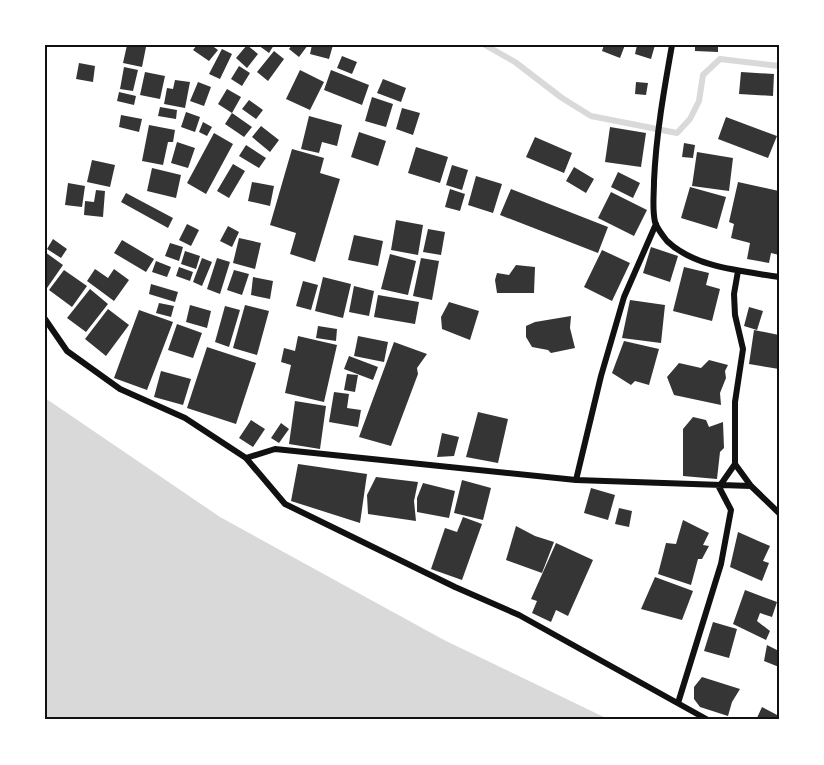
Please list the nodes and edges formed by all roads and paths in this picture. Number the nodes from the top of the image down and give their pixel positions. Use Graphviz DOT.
graph roads {
  1 [pos="672,45"];
  2 [pos="656,225"];
  3 [pos="738,271"];
  4 [pos="779,277"];
  5 [pos="45,319"];
  6 [pos="246,458"];
  7 [pos="735,464"];
  8 [pos="576,480"];
  9 [pos="719,486"];
  10 [pos="751,486"];
  11 [pos="779,513"];
  12 [pos="678,703"];
  13 [pos="708,720"];
  1 -- 2 [label="street"];
  2 -- 3 [label="street"];
  2 -- 8 [label="street"];
  3 -- 4 [label="street"];
  3 -- 7 [label="street"];
  5 -- 6 [label="street"];
  6 -- 8 [label="street"];
  6 -- 12 [label="street"];
  7 -- 9 [label="street"];
  7 -- 10 [label="street"];
  8 -- 9 [label="street"];
  9 -- 10 [label="street"];
  9 -- 12 [label="street"];
  10 -- 11 [label="street"];
  12 -- 13 [label="street"];
}
